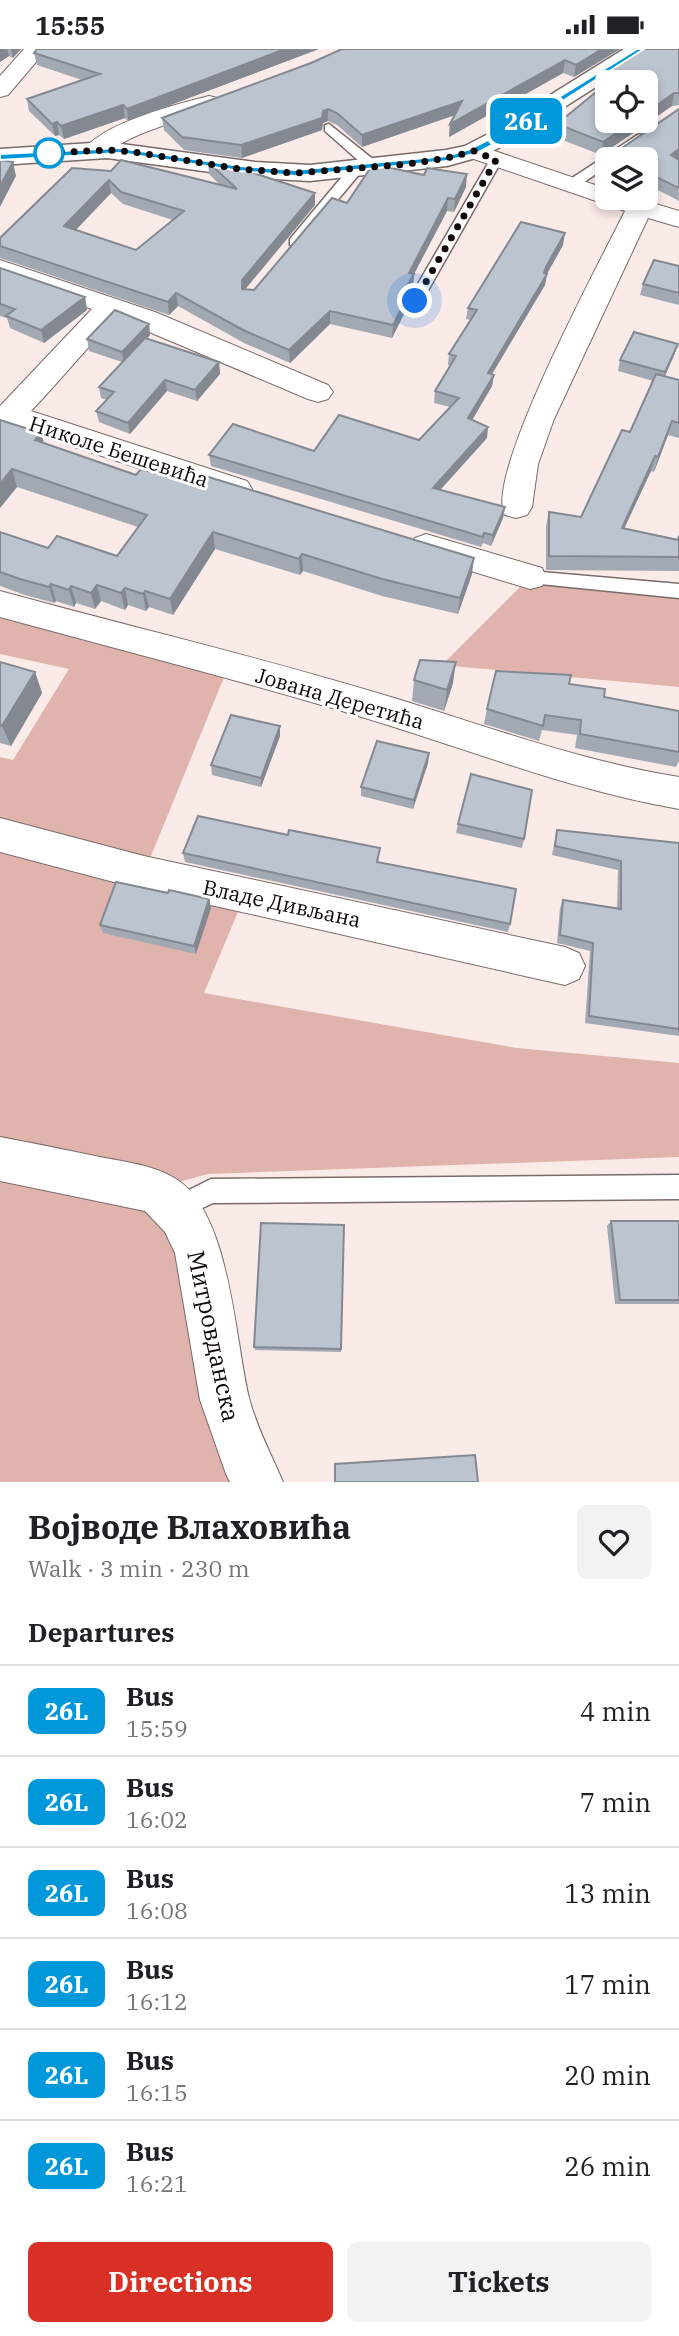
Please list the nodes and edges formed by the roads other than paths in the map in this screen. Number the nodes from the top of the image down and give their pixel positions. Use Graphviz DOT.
graph roads {
  1 [pos="640,49"];
  2 [pos="0,54"];
  3 [pos="31,55"];
  4 [pos="0,90"];
  5 [pos="224,97"];
  6 [pos="329,128"];
  7 [pos="647,133"];
  8 [pos="627,147"];
  9 [pos="96,150"];
  10 [pos="485,156"];
  11 [pos="0,157"];
  12 [pos="365,168"];
  13 [pos="595,169"];
  14 [pos="571,185"];
  15 [pos="595,193"];
  16 [pos="639,210"];
  17 [pos="650,210"];
  18 [pos="679,219"];
  19 [pos="285,254"];
  20 [pos="0,268"];
  21 [pos="415,301"];
  22 [pos="112,306"];
  23 [pos="318,393"];
  24 [pos="6,420"];
  25 [pos="266,498"];
  26 [pos="516,507"];
  27 [pos="398,537"];
  28 [pos="530,577"];
  29 [pos="679,591"];
  30 [pos="0,604"];
  31 [pos="679,793"];
  32 [pos="0,835"];
  33 [pos="565,966"];
  34 [pos="0,1159"];
  35 [pos="679,1187"];
  36 [pos="177,1208"];
  37 [pos="257,1482"];
  1 -- 10 [label="street"];
  2 -- 3 [label="street"];
  3 -- 4 [label="street"];
  5 -- 9 [label="street"];
  6 -- 12 [label="lane"];
  7 -- 8 [label="lane"];
  9 -- 11 [label="street"];
  9 -- 12 [label="street"];
  10 -- 12 [label="street"];
  10 -- 14 [label="street"];
  10 -- 21 [label="lane"];
  12 -- 19 [label="lane"];
  13 -- 14 [label="lane"];
  14 -- 15 [label="street"];
  16 -- 26 [label="street"];
  17 -- 18 [label="street"];
  20 -- 22 [label="street"];
  22 -- 23 [label="street"];
  22 -- 24 [label="street, Николе Бешевића"];
  24 -- 25 [label="street, Николе Бешевића"];
  27 -- 28 [label="street"];
  28 -- 29 [label="lane"];
  30 -- 31 [label="street, Јована Деретића"];
  32 -- 33 [label="street, Владе Дивљана"];
  34 -- 36 [label="street, Митровданска"];
  35 -- 36 [label="lane"];
  36 -- 37 [label="street, Митровданска"];
}
